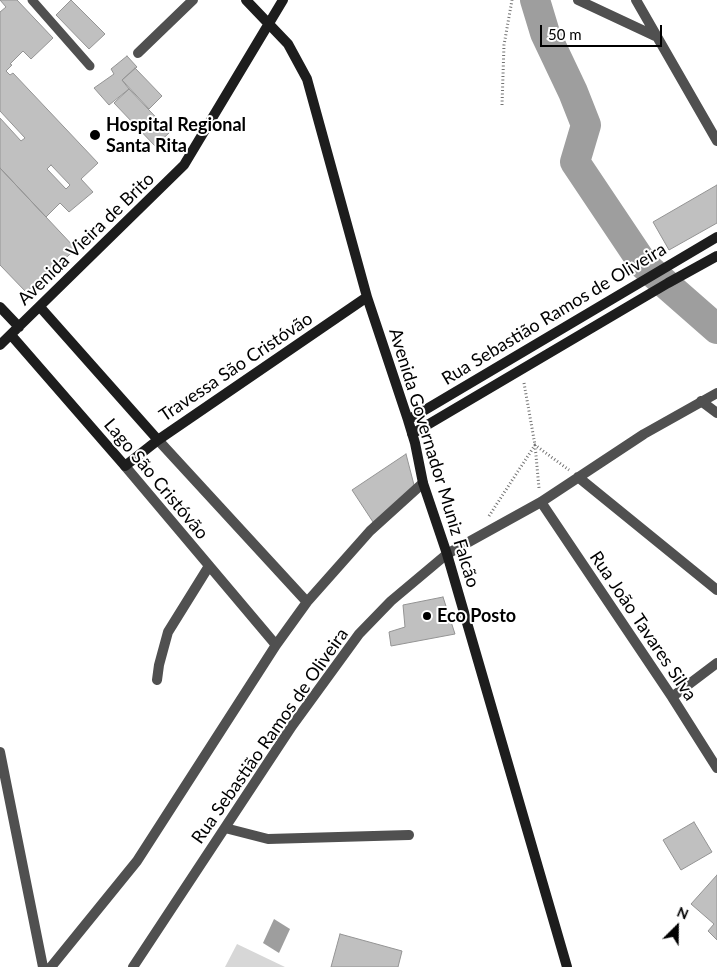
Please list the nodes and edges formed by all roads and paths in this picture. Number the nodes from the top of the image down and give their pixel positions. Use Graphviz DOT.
graph roads {
  1 [pos="32,0"];
  2 [pos="193,0"];
  3 [pos="246,0"];
  4 [pos="283,0"];
  5 [pos="512,0"];
  6 [pos="578,0"];
  7 [pos="636,0"];
  8 [pos="269,25"];
  9 [pos="655,36"];
  10 [pos="138,53"];
  11 [pos="90,66"];
  12 [pos="502,105"];
  13 [pos="717,141"];
  14 [pos="717,237"];
  15 [pos="717,256"];
  16 [pos="367,297"];
  17 [pos="0,307"];
  18 [pos="40,307"];
  19 [pos="19,327"];
  20 [pos="10,334"];
  21 [pos="0,345"];
  22 [pos="521,370"];
  23 [pos="717,393"];
  24 [pos="701,401"];
  25 [pos="717,413"];
  26 [pos="408,420"];
  27 [pos="412,434"];
  28 [pos="158,440"];
  29 [pos="535,445"];
  30 [pos="125,466"];
  31 [pos="578,477"];
  32 [pos="423,484"];
  33 [pos="541,502"];
  34 [pos="475,537"];
  35 [pos="447,554"];
  36 [pos="209,566"];
  37 [pos="717,590"];
  38 [pos="307,602"];
  39 [pos="276,645"];
  40 [pos="717,663"];
  41 [pos="157,680"];
  42 [pos="672,697"];
  43 [pos="0,752"];
  44 [pos="717,768"];
  45 [pos="225,828"];
  46 [pos="409,836"];
  47 [pos="43,967"];
  48 [pos="51,967"];
  49 [pos="133,967"];
  50 [pos="567,967"];
  1 -- 11 [label="lane"];
  2 -- 10 [label="street"];
  3 -- 8 [label="main road, Avenida Governador Muniz Falcão"];
  4 -- 8 [label="main road, Avenida Vieira de Brito"];
  5 -- 12 [label="path"];
  6 -- 9 [label="street"];
  7 -- 9 [label="street"];
  8 -- 16 [label="main road, Avenida Governador Muniz Falcão"];
  8 -- 18 [label="main road, Avenida Vieira de Brito"];
  9 -- 13 [label="street"];
  14 -- 26 [label="main road, Rua Sebastião Ramos de Oliveira"];
  15 -- 22 [label="main road, Rua Sebastião Ramos de Oliveira"];
  16 -- 26 [label="main road, Avenida Governador Muniz Falcão"];
  16 -- 28 [label="main road, Travessa São Cristóvão"];
  17 -- 19 [label="main road"];
  18 -- 19 [label="main road, Avenida Vieira de Brito"];
  18 -- 28 [label="main road, Lago São Cristóvão"];
  19 -- 20 [label="main road, Avenida Vieira de Brito"];
  20 -- 21 [label="main road, Avenida Vieira de Brito"];
  20 -- 30 [label="main road, Lago São Cristóvão"];
  22 -- 27 [label="main road, Rua Sebastião Ramos de Oliveira"];
  22 -- 29 [label="path"];
  23 -- 24 [label="street, Rua Sebastião Ramos de Oliveira"];
  24 -- 25 [label="street"];
  24 -- 31 [label="street, Rua Sebastião Ramos de Oliveira"];
  26 -- 27 [label="main road, Avenida Governador Muniz Falcão"];
  27 -- 32 [label="main road, Avenida Governador Muniz Falcão"];
  28 -- 30 [label="main road, Travessa São Cristóvão"];
  28 -- 38 [label="street, Lago São Cristóvão"];
  29 -- 31 [label="path"];
  29 -- 33 [label="path"];
  29 -- 34 [label="path"];
  30 -- 36 [label="street, Lago São Cristóvão"];
  31 -- 33 [label="street, Rua Sebastião Ramos de Oliveira"];
  31 -- 37 [label="street"];
  32 -- 35 [label="main road, Avenida Governador Muniz Falcão"];
  32 -- 38 [label="street"];
  33 -- 34 [label="street, Rua Sebastião Ramos de Oliveira"];
  33 -- 42 [label="street, Rua João Tavares Silva"];
  34 -- 35 [label="street, Rua Sebastião Ramos de Oliveira"];
  35 -- 45 [label="street, Rua Sebastião Ramos de Oliveira"];
  35 -- 50 [label="main road, Avenida Governador Muniz Falcão"];
  36 -- 39 [label="street, Lago São Cristóvão"];
  36 -- 41 [label="street"];
  38 -- 39 [label="street"];
  39 -- 48 [label="street"];
  40 -- 42 [label="street"];
  42 -- 44 [label="street, Rua João Tavares Silva"];
  43 -- 47 [label="street"];
  45 -- 46 [label="street"];
  45 -- 49 [label="street, Rua Sebastião Ramos de Oliveira"];
}
